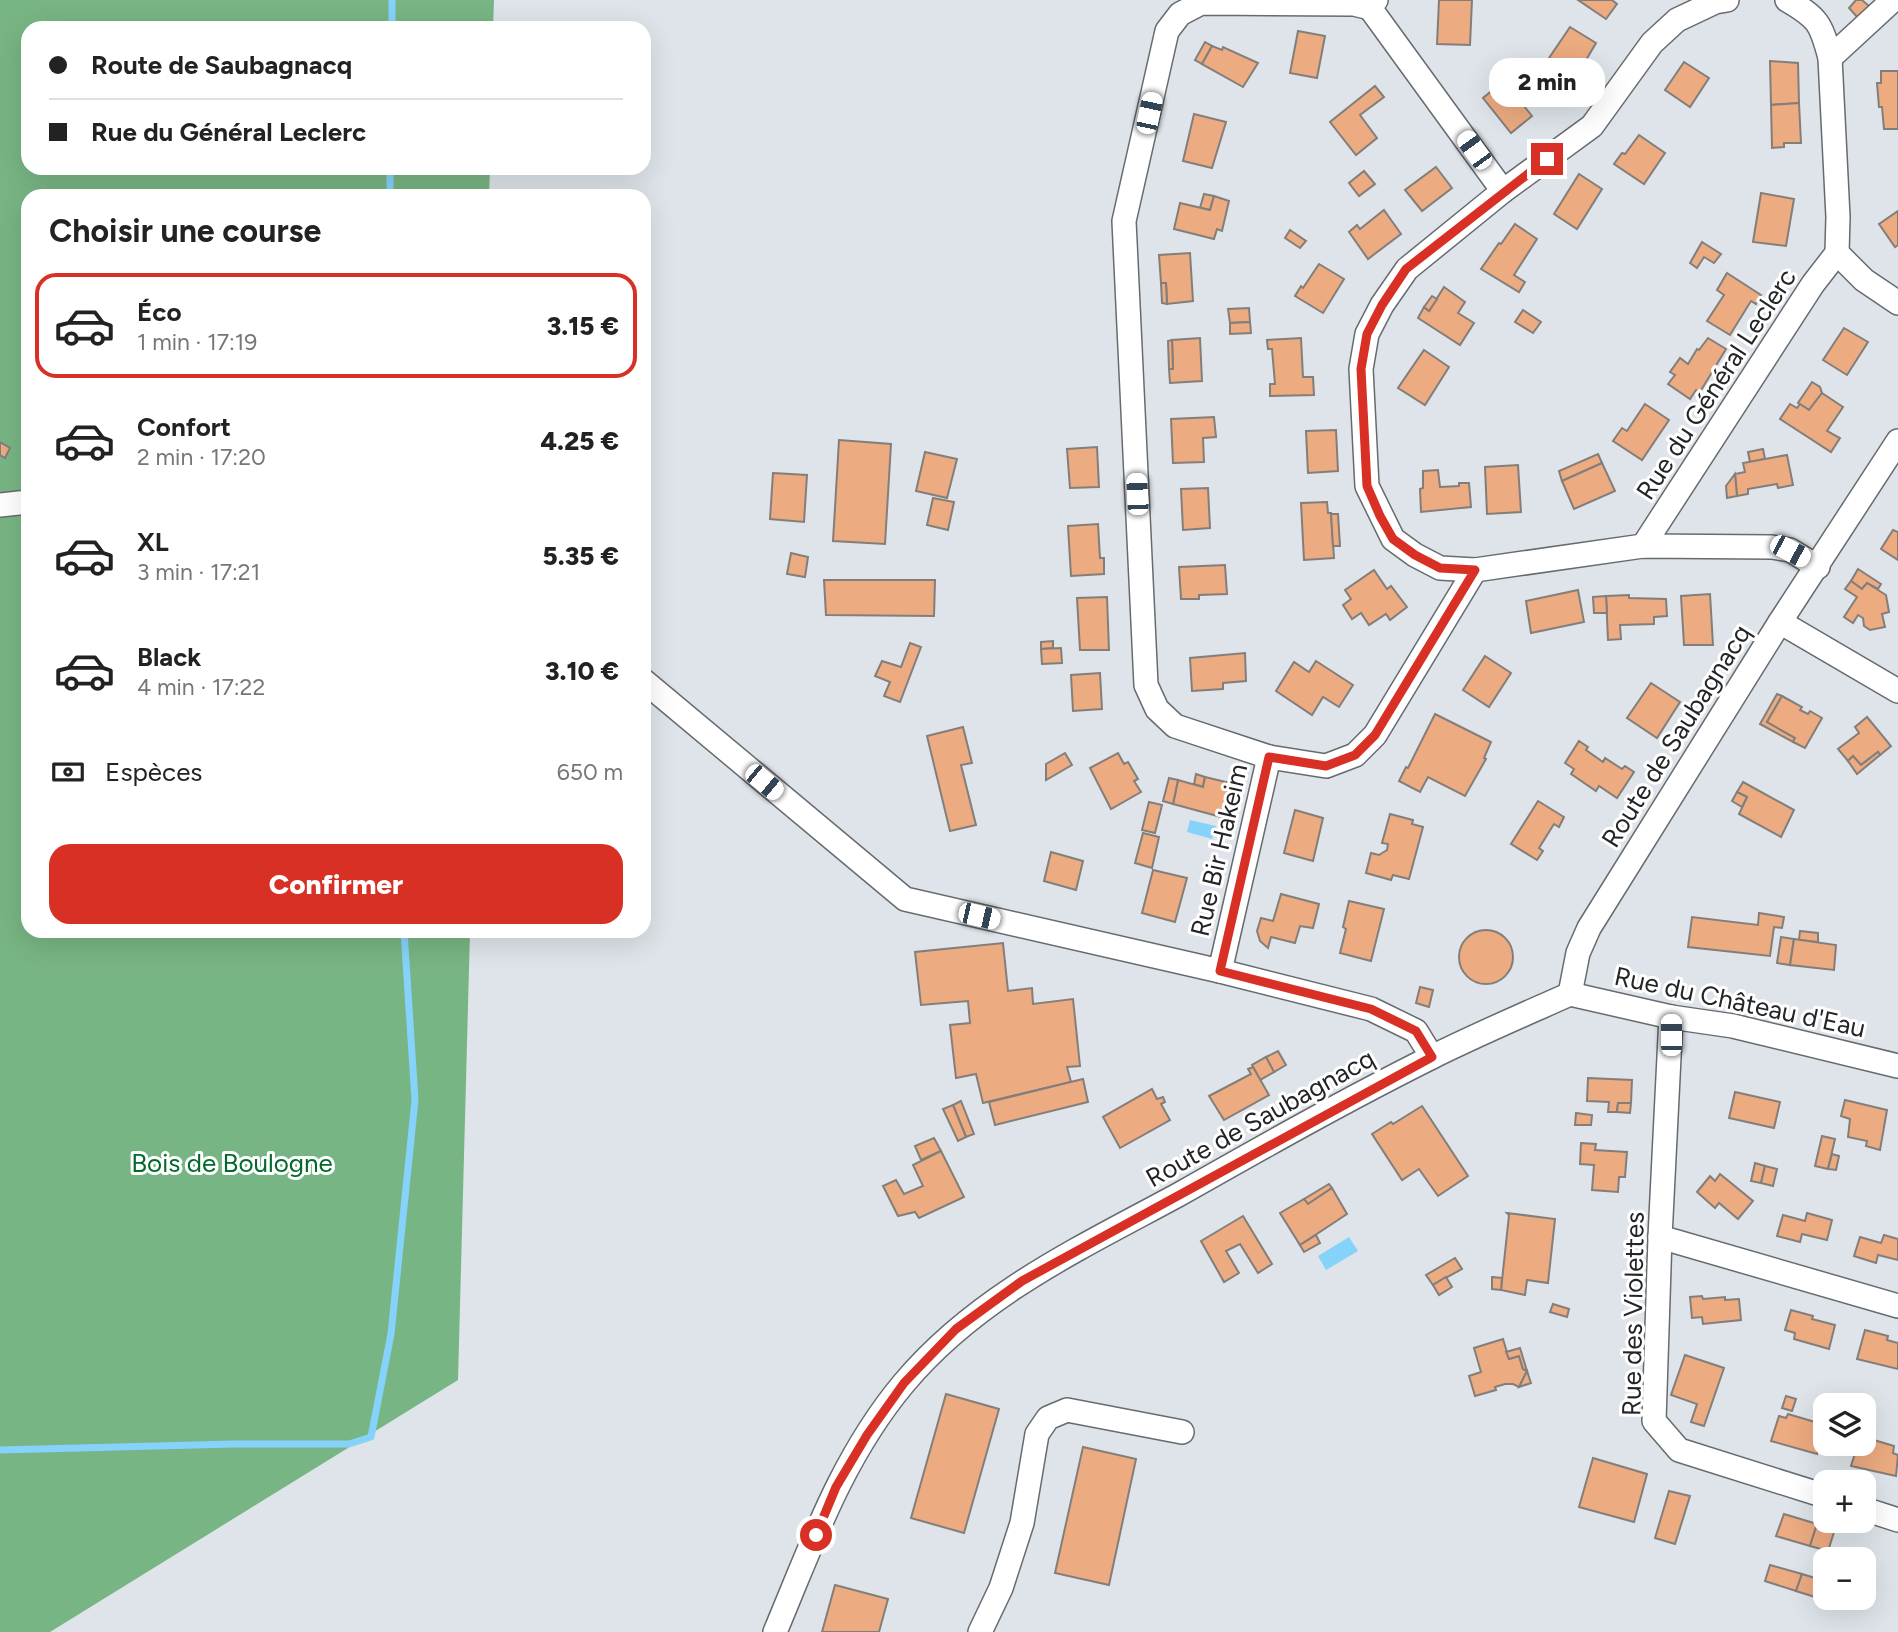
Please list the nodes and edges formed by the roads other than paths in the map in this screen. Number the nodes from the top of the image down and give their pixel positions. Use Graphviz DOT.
graph roads {
  1 [pos="1727,0"];
  2 [pos="1787,0"];
  3 [pos="1893,0"];
  4 [pos="1373,4"];
  5 [pos="1830,58"];
  6 [pos="1503,191"];
  7 [pos="1837,253"];
  8 [pos="1898,303"];
  9 [pos="1898,441"];
  10 [pos="21,503"];
  11 [pos="0,505"];
  12 [pos="1643,546"];
  13 [pos="1818,567"];
  14 [pos="1475,570"];
  15 [pos="1780,622"];
  16 [pos="651,687"];
  17 [pos="1898,691"];
  18 [pos="1269,757"];
  19 [pos="1220,971"];
  20 [pos="1570,994"];
  21 [pos="1671,1017"];
  22 [pos="1432,1057"];
  23 [pos="1898,1066"];
  24 [pos="1660,1237"];
  25 [pos="1898,1306"];
  26 [pos="1182,1432"];
  27 [pos="1813,1492"];
  28 [pos="1876,1513"];
  29 [pos="1898,1520"];
  30 [pos="775,1632"];
  31 [pos="981,1632"];
  1 -- 6 [label="street"];
  2 -- 5 [label="street"];
  3 -- 5 [label="street"];
  4 -- 6 [label="street"];
  4 -- 18 [label="street"];
  5 -- 7 [label="street"];
  6 -- 14 [label="street"];
  7 -- 8 [label="street"];
  7 -- 12 [label="street, Rue du Général Leclerc"];
  9 -- 13 [label="street, Route de Saubagnacq"];
  10 -- 11 [label="street"];
  12 -- 13 [label="street"];
  12 -- 14 [label="street"];
  13 -- 15 [label="street, Route de Saubagnacq"];
  14 -- 18 [label="street, Rue Bir Hakeim"];
  15 -- 17 [label="street"];
  15 -- 20 [label="street, Route de Saubagnacq"];
  16 -- 19 [label="street"];
  18 -- 19 [label="street, Rue Bir Hakeim"];
  19 -- 22 [label="street"];
  20 -- 21 [label="street, Rue du Château d'Eau"];
  20 -- 22 [label="street, Route de Saubagnacq"];
  21 -- 23 [label="street, Rue du Château d'Eau"];
  21 -- 24 [label="street, Rue des Violettes"];
  22 -- 30 [label="street, Route de Saubagnacq"];
  24 -- 25 [label="street"];
  24 -- 27 [label="street, Rue des Violettes"];
  26 -- 31 [label="street"];
  28 -- 29 [label="street"];
}
